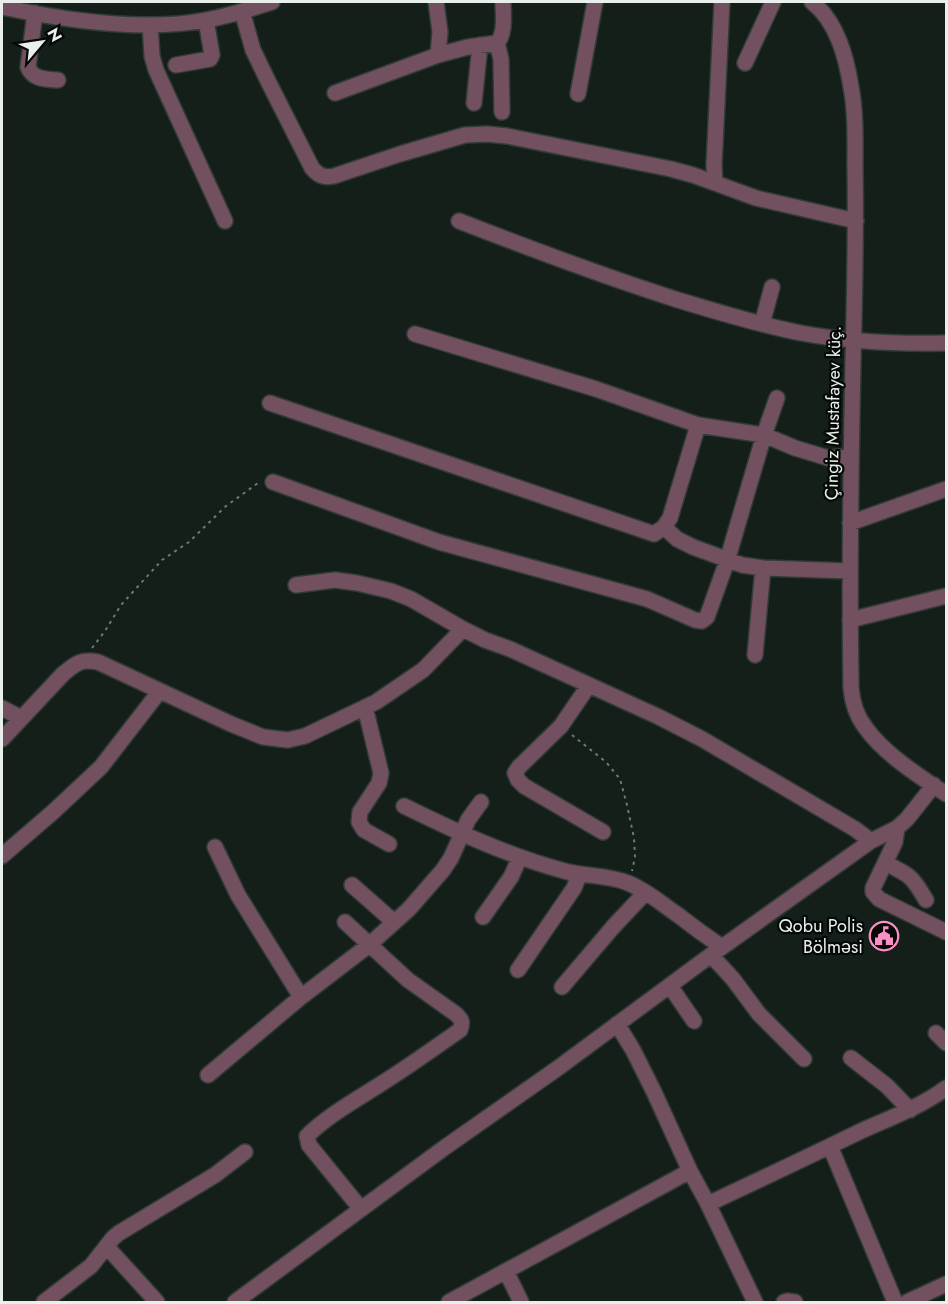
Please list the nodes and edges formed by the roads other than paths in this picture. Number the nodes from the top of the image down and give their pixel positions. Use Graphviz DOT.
graph roads {
  1 [pos="272,2"];
  2 [pos="436,2"];
  3 [pos="503,2"];
  4 [pos="595,2"];
  5 [pos="722,2"];
  6 [pos="773,2"];
  7 [pos="812,2"];
  8 [pos="2,7"];
  9 [pos="242,11"];
  10 [pos="35,13"];
  11 [pos="206,20"];
  12 [pos="150,25"];
  13 [pos="497,43"];
  14 [pos="480,45"];
  15 [pos="438,55"];
  16 [pos="746,63"];
  17 [pos="176,65"];
  18 [pos="58,80"];
  19 [pos="335,93"];
  20 [pos="578,94"];
  21 [pos="474,103"];
  22 [pos="502,112"];
  23 [pos="715,183"];
  24 [pos="856,220"];
  25 [pos="225,221"];
  26 [pos="459,221"];
  27 [pos="772,287"];
  28 [pos="762,324"];
  29 [pos="415,334"];
  30 [pos="853,340"];
  31 [pos="946,343"];
  32 [pos="777,398"];
  33 [pos="270,403"];
  34 [pos="698,425"];
  35 [pos="764,435"];
  36 [pos="851,456"];
  37 [pos="273,482"];
  38 [pos="946,489"];
  39 [pos="850,523"];
  40 [pos="664,527"];
  41 [pos="727,561"];
  42 [pos="762,568"];
  43 [pos="850,571"];
  44 [pos="296,585"];
  45 [pos="946,596"];
  46 [pos="850,620"];
  47 [pos="463,629"];
  48 [pos="755,655"];
  49 [pos="589,685"];
  50 [pos="159,692"];
  51 [pos="365,707"];
  52 [pos="2,708"];
  53 [pos="21,718"];
  54 [pos="2,739"];
  55 [pos="940,790"];
  56 [pos="481,802"];
  57 [pos="404,806"];
  58 [pos="897,828"];
  59 [pos="603,832"];
  60 [pos="461,834"];
  61 [pos="871,841"];
  62 [pos="389,844"];
  63 [pos="215,847"];
  64 [pos="2,856"];
  65 [pos="520,857"];
  66 [pos="885,863"];
  67 [pos="579,875"];
  68 [pos="352,885"];
  69 [pos="645,892"];
  70 [pos="926,900"];
  71 [pos="483,917"];
  72 [pos="345,922"];
  73 [pos="394,922"];
  74 [pos="946,932"];
  75 [pos="369,945"];
  76 [pos="717,951"];
  77 [pos="518,969"];
  78 [pos="670,986"];
  79 [pos="562,987"];
  80 [pos="301,997"];
  81 [pos="693,1021"];
  82 [pos="617,1024"];
  83 [pos="851,1058"];
  84 [pos="804,1059"];
  85 [pos="208,1075"];
  86 [pos="946,1088"];
  87 [pos="910,1110"];
  88 [pos="830,1146"];
  89 [pos="245,1152"];
  90 [pos="690,1171"];
  91 [pos="708,1204"];
  92 [pos="361,1209"];
  93 [pos="107,1247"];
  94 [pos="506,1271"];
  95 [pos="946,1284"];
  96 [pos="44,1302"];
  97 [pos="157,1302"];
  98 [pos="235,1302"];
  99 [pos="449,1302"];
  100 [pos="521,1302"];
  101 [pos="755,1302"];
  102 [pos="784,1302"];
  103 [pos="795,1302"];
  104 [pos="895,1302"];
  105 [pos="908,1302"];
  1 -- 9 [label="street"];
  2 -- 15 [label="street"];
  3 -- 13 [label="street"];
  4 -- 20 [label="street"];
  5 -- 23 [label="street"];
  6 -- 16 [label="street"];
  7 -- 24 [label="street, Çingiz Mustafayev küç."];
  8 -- 10 [label="street"];
  9 -- 11 [label="street"];
  9 -- 23 [label="street"];
  10 -- 12 [label="street"];
  10 -- 18 [label="street"];
  11 -- 12 [label="street"];
  11 -- 17 [label="street"];
  12 -- 25 [label="street"];
  13 -- 14 [label="street"];
  13 -- 22 [label="street"];
  14 -- 15 [label="street"];
  14 -- 21 [label="street"];
  15 -- 19 [label="street"];
  23 -- 24 [label="street"];
  24 -- 30 [label="street, Çingiz Mustafayev küç."];
  26 -- 28 [label="street"];
  27 -- 28 [label="street"];
  28 -- 30 [label="street"];
  29 -- 34 [label="street"];
  30 -- 31 [label="street"];
  30 -- 36 [label="street, Çingiz Mustafayev küç."];
  32 -- 35 [label="street"];
  33 -- 40 [label="street"];
  34 -- 35 [label="street"];
  34 -- 40 [label="street"];
  35 -- 36 [label="street"];
  35 -- 41 [label="street"];
  36 -- 39 [label="street, Çingiz Mustafayev küç."];
  37 -- 41 [label="street"];
  38 -- 39 [label="street"];
  39 -- 43 [label="street, Çingiz Mustafayev küç."];
  40 -- 41 [label="street"];
  41 -- 42 [label="street"];
  42 -- 43 [label="street"];
  42 -- 48 [label="street"];
  43 -- 46 [label="street, Çingiz Mustafayev küç."];
  44 -- 47 [label="street"];
  45 -- 46 [label="street"];
  46 -- 55 [label="street, Çingiz Mustafayev küç."];
  47 -- 49 [label="street"];
  47 -- 51 [label="street"];
  49 -- 59 [label="street"];
  49 -- 61 [label="street"];
  50 -- 51 [label="street"];
  50 -- 53 [label="street"];
  50 -- 64 [label="street"];
  51 -- 62 [label="street"];
  52 -- 53 [label="street"];
  53 -- 54 [label="street"];
  55 -- 58 [label="street"];
  56 -- 60 [label="street"];
  57 -- 60 [label="street"];
  58 -- 61 [label="street"];
  58 -- 66 [label="street"];
  60 -- 65 [label="street"];
  60 -- 73 [label="street"];
  61 -- 76 [label="street"];
  63 -- 80 [label="street"];
  65 -- 67 [label="street"];
  65 -- 71 [label="street"];
  66 -- 70 [label="street"];
  66 -- 74 [label="street"];
  67 -- 69 [label="street"];
  67 -- 77 [label="street"];
  68 -- 73 [label="street"];
  69 -- 76 [label="street"];
  69 -- 79 [label="street"];
  72 -- 75 [label="street"];
  73 -- 75 [label="street"];
  75 -- 80 [label="street"];
  75 -- 92 [label="street"];
  76 -- 78 [label="street"];
  76 -- 84 [label="street"];
  78 -- 81 [label="street"];
  78 -- 82 [label="street"];
  80 -- 85 [label="street"];
  82 -- 90 [label="street"];
  82 -- 92 [label="street"];
  83 -- 87 [label="street"];
  86 -- 87 [label="street"];
  87 -- 88 [label="street"];
  88 -- 91 [label="street"];
  88 -- 104 [label="street"];
  89 -- 93 [label="street"];
  90 -- 91 [label="street"];
  90 -- 94 [label="street"];
  91 -- 101 [label="street"];
  92 -- 98 [label="street"];
  93 -- 96 [label="street"];
  93 -- 97 [label="street"];
  94 -- 99 [label="street"];
  94 -- 100 [label="street"];
  95 -- 105 [label="street"];
  102 -- 103 [label="street"];
}
